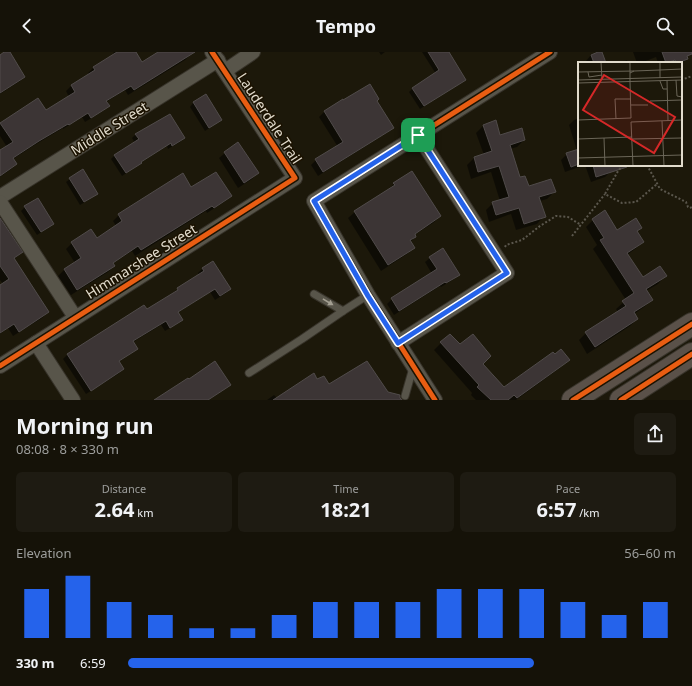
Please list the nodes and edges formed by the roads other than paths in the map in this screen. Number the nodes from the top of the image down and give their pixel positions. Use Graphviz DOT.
graph roads {
  1 [pos="254,52"];
  2 [pos="550,52"];
  3 [pos="218,61"];
  4 [pos="418,135"];
  5 [pos="295,178"];
  6 [pos="0,197"];
  7 [pos="0,202"];
  8 [pos="314,294"];
  9 [pos="368,296"];
  10 [pos="343,311"];
  11 [pos="75,317"];
  12 [pos="692,324"];
  13 [pos="36,343"];
  14 [pos="398,343"];
  15 [pos="690,359"];
  16 [pos="0,366"];
  17 [pos="414,367"];
  18 [pos="249,373"];
  19 [pos="405,396"];
  20 [pos="73,400"];
  21 [pos="435,400"];
  22 [pos="573,400"];
  23 [pos="621,400"];
  1 -- 3 [label="street, Middle Street"];
  2 -- 4 [label="street"];
  3 -- 5 [label="street, Lauderdale Trail"];
  3 -- 6 [label="street, Middle Street"];
  4 -- 9 [label="street"];
  4 -- 14 [label="street"];
  5 -- 11 [label="street, Himmarshee Street"];
  7 -- 11 [label="street"];
  8 -- 10 [label="lane, one-way"];
  9 -- 10 [label="lane"];
  9 -- 14 [label="street"];
  10 -- 18 [label="lane"];
  11 -- 13 [label="street, Himmarshee Street"];
  12 -- 22 [label="main road"];
  13 -- 16 [label="street, Himmarshee Street"];
  13 -- 20 [label="street"];
  14 -- 17 [label="street"];
  15 -- 23 [label="main road"];
  17 -- 19 [label="lane"];
  17 -- 21 [label="street"];
}
